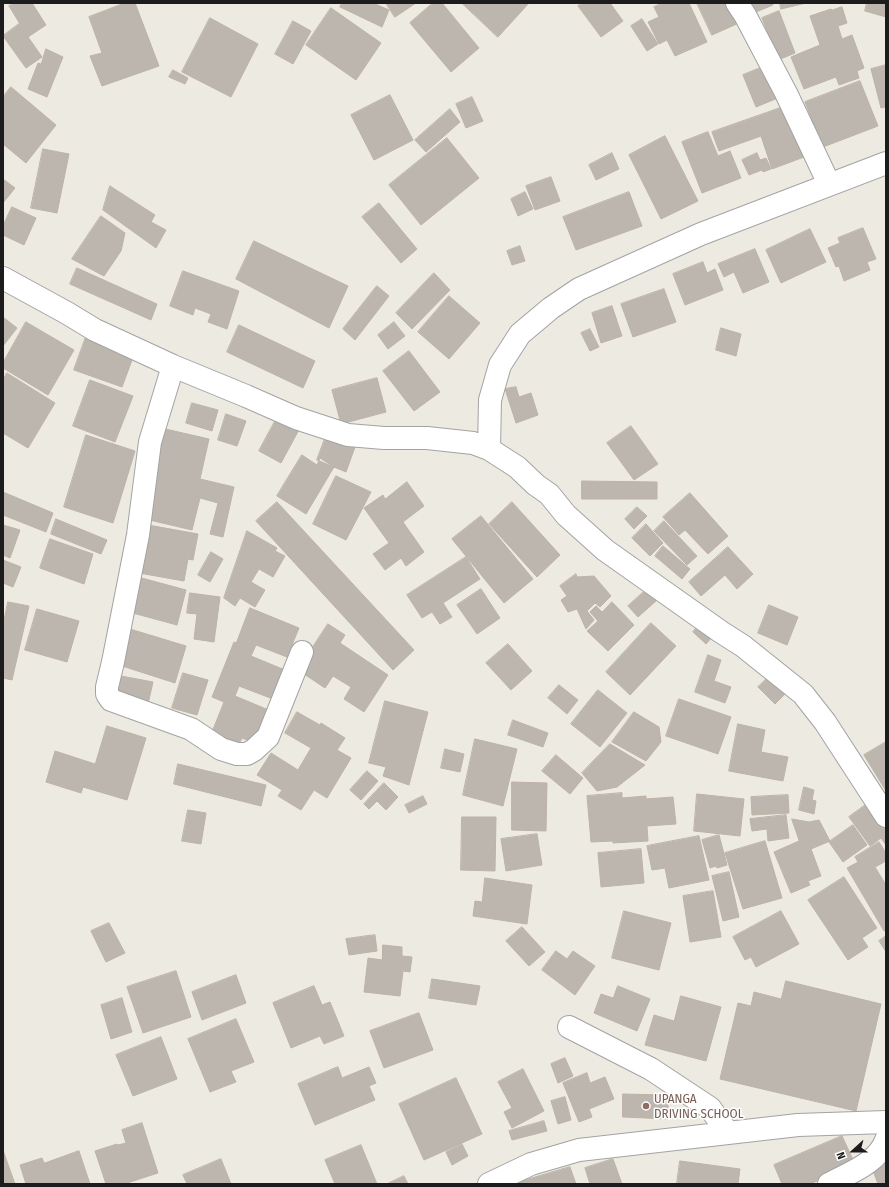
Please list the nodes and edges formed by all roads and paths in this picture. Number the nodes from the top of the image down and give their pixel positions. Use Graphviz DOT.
graph roads {
  1 [pos="737,3"];
  2 [pos="886,163"];
  3 [pos="829,184"];
  4 [pos="3,278"];
  5 [pos="173,366"];
  6 [pos="489,449"];
  7 [pos="302,652"];
  8 [pos="886,816"];
  9 [pos="569,1026"];
  10 [pos="886,1122"];
  11 [pos="728,1133"];
  12 [pos="886,1140"];
  13 [pos="489,1184"];
  14 [pos="829,1184"];
  1 -- 3 [label="street"];
  2 -- 3 [label="street"];
  3 -- 6 [label="street"];
  4 -- 5 [label="street"];
  5 -- 6 [label="street"];
  5 -- 7 [label="street"];
  6 -- 8 [label="street"];
  9 -- 11 [label="street"];
  10 -- 11 [label="street"];
  11 -- 13 [label="street"];
  12 -- 14 [label="street"];
}
